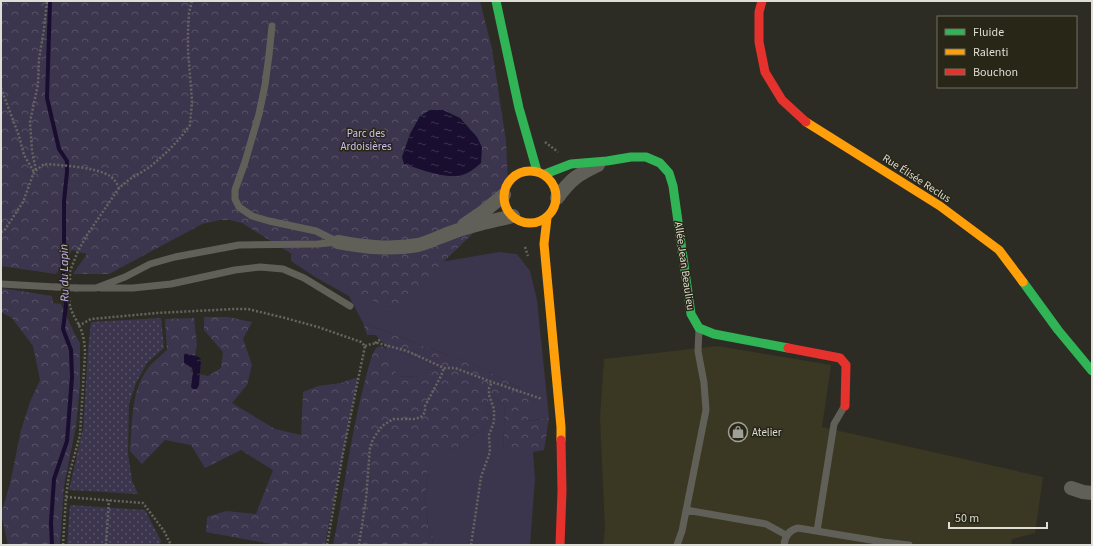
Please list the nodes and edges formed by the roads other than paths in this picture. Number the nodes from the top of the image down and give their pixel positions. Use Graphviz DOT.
graph roads {
  1 [pos="496,1"];
  2 [pos="762,1"];
  3 [pos="272,26"];
  4 [pos="514,86"];
  5 [pos="516,132"];
  6 [pos="607,161"];
  7 [pos="541,172"];
  8 [pos="504,195"];
  9 [pos="557,198"];
  10 [pos="546,218"];
  11 [pos="518,219"];
  12 [pos="454,232"];
  13 [pos="529,234"];
  14 [pos="338,242"];
  15 [pos="536,252"];
  16 [pos="1,284"];
  17 [pos="96,288"];
  18 [pos="548,293"];
  19 [pos="350,306"];
  20 [pos="699,328"];
  21 [pos="1092,371"];
  22 [pos="844,406"];
  23 [pos="1071,488"];
  24 [pos="1092,493"];
  25 [pos="686,510"];
  26 [pos="817,531"];
  27 [pos="786,535"];
  28 [pos="849,536"];
  29 [pos="560,545"];
  30 [pos="677,545"];
  31 [pos="784,545"];
  32 [pos="847,545"];
  33 [pos="909,545"];
  1 -- 4 [label="street"];
  2 -- 21 [label="street, Rue Élisée Reclus"];
  3 -- 14 [label="lane"];
  4 -- 5 [label="street"];
  4 -- 7 [label="street"];
  6 -- 7 [label="street, Allée Jean Beaulieu"];
  6 -- 9 [label="street, Allée Jean Beaulieu"];
  6 -- 20 [label="street, Allée Jean Beaulieu"];
  7 -- 8 [label="street"];
  7 -- 9 [label="street"];
  8 -- 11 [label="street"];
  8 -- 12 [label="street"];
  9 -- 10 [label="street"];
  10 -- 11 [label="street"];
  10 -- 18 [label="street"];
  11 -- 12 [label="street"];
  11 -- 13 [label="street"];
  12 -- 14 [label="street"];
  14 -- 17 [label="lane"];
  15 -- 18 [label="street"];
  16 -- 17 [label="lane, bridge"];
  17 -- 19 [label="lane"];
  18 -- 29 [label="street"];
  20 -- 22 [label="street"];
  20 -- 25 [label="lane"];
  22 -- 26 [label="lane"];
  23 -- 24 [label="street"];
  25 -- 27 [label="lane"];
  25 -- 30 [label="lane"];
  26 -- 27 [label="lane"];
  26 -- 28 [label="lane"];
  27 -- 31 [label="lane"];
  28 -- 32 [label="lane"];
  28 -- 33 [label="lane"];
}
